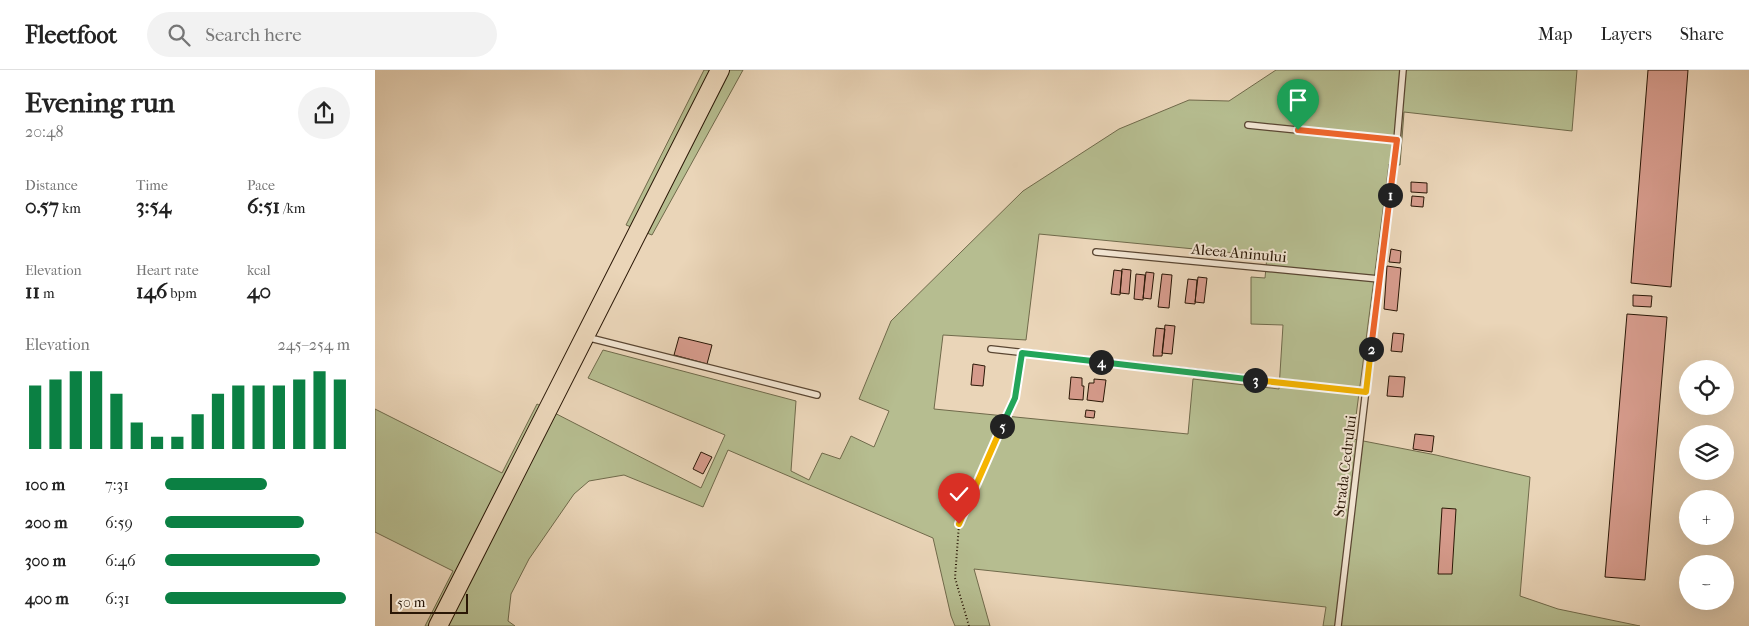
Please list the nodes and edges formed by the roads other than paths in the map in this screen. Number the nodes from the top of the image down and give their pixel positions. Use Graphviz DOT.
graph roads {
  1 [pos="720,70"];
  2 [pos="1403,70"];
  3 [pos="1248,125"];
  4 [pos="1397,140"];
  5 [pos="1096,252"];
  6 [pos="1379,279"];
  7 [pos="585,337"];
  8 [pos="991,349"];
  9 [pos="1366,392"];
  10 [pos="817,395"];
  11 [pos="437,626"];
  12 [pos="1338,626"];
  1 -- 7 [label="main road"];
  2 -- 4 [label="lane, Strada Cedrului"];
  3 -- 4 [label="lane"];
  4 -- 6 [label="lane, Strada Cedrului"];
  5 -- 6 [label="lane, Aleea Aninului"];
  6 -- 9 [label="lane, Strada Cedrului"];
  7 -- 10 [label="lane"];
  7 -- 11 [label="main road"];
  8 -- 9 [label="lane"];
  9 -- 12 [label="lane, Strada Cedrului"];
}
